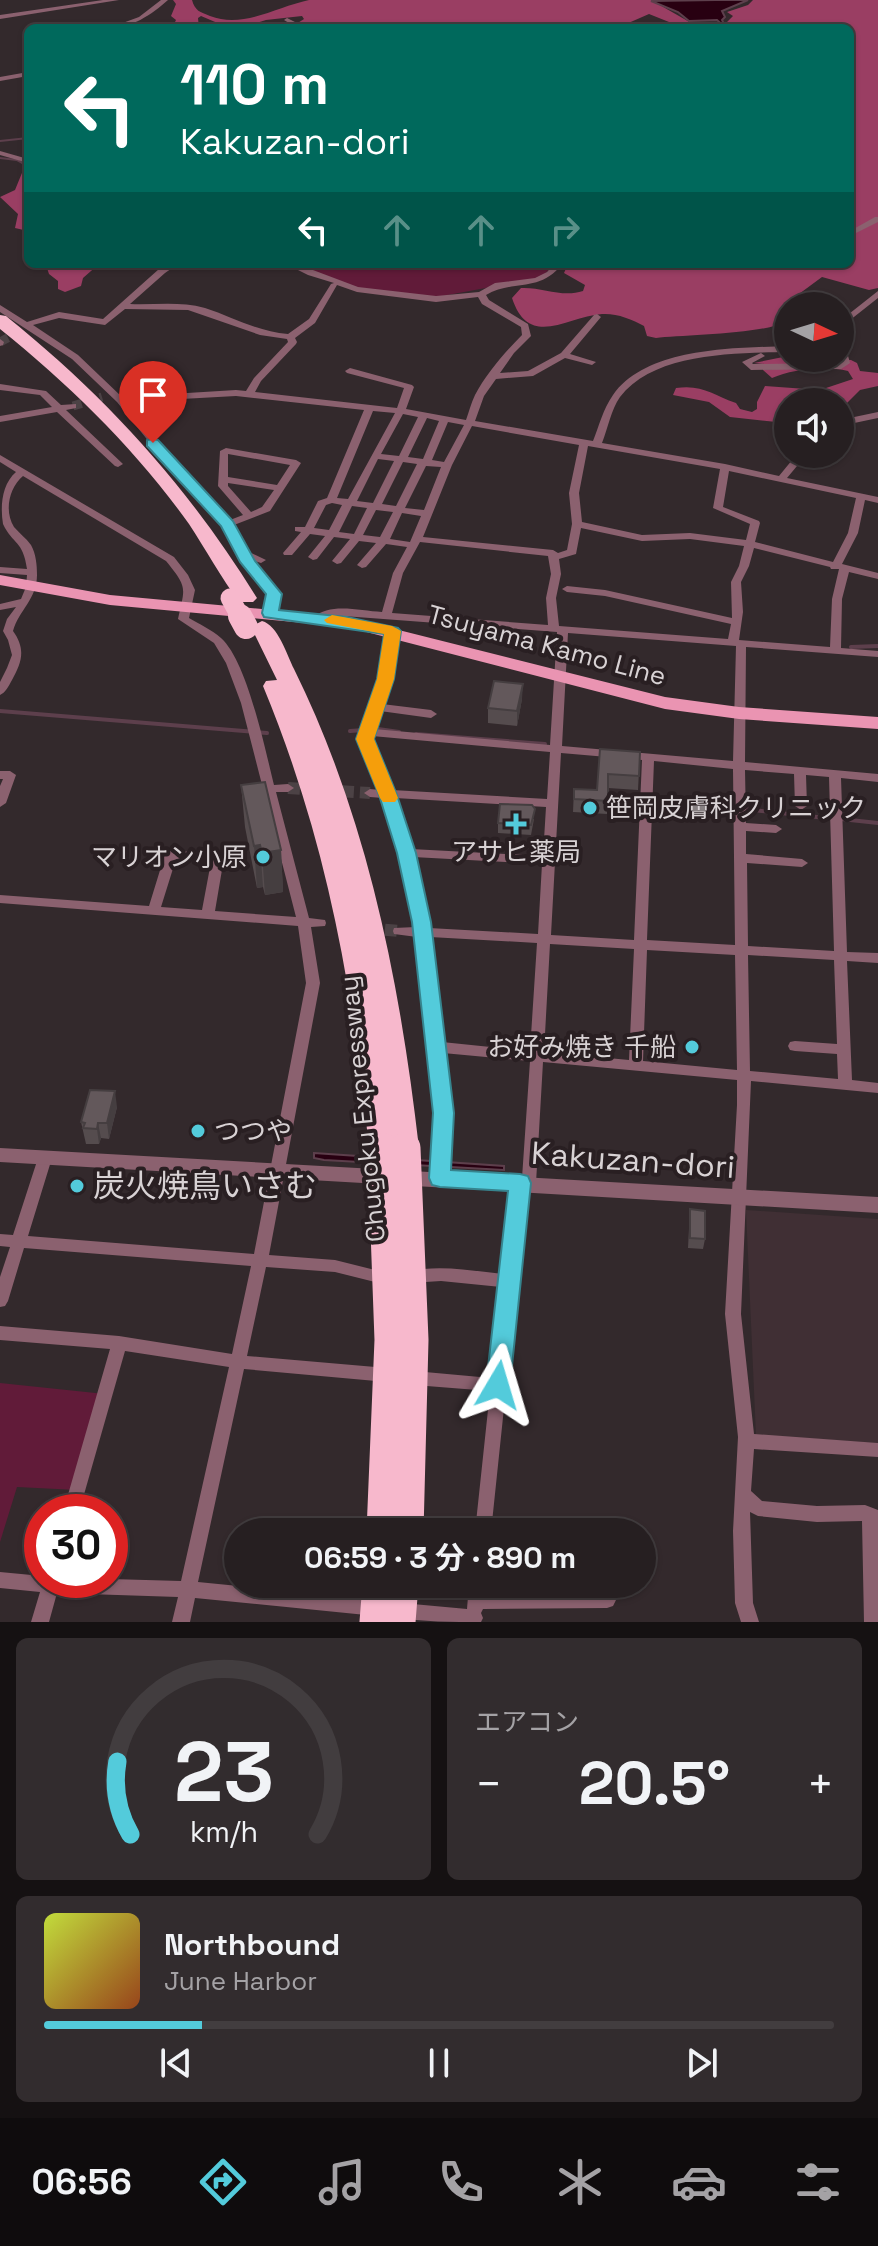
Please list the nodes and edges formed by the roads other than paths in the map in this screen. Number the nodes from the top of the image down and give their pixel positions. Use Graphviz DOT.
graph roads {
  1 [pos="116,0"];
  2 [pos="165,0"];
  3 [pos="0,17"];
  4 [pos="124,24"];
  5 [pos="24,75"];
  6 [pos="0,79"];
  7 [pos="0,153"];
  8 [pos="24,160"];
  9 [pos="878,219"];
  10 [pos="854,232"];
  11 [pos="167,268"];
  12 [pos="300,268"];
  13 [pos="554,268"];
  14 [pos="305,270"];
  15 [pos="334,286"];
  16 [pos="361,294"];
  17 [pos="481,294"];
  18 [pos="878,294"];
  19 [pos="125,306"];
  20 [pos="0,308"];
  21 [pos="854,314"];
  22 [pos="597,317"];
  23 [pos="0,320"];
  24 [pos="28,327"];
  25 [pos="0,333"];
  26 [pos="290,337"];
  27 [pos="774,353"];
  28 [pos="774,354"];
  29 [pos="564,355"];
  30 [pos="592,362"];
  31 [pos="774,367"];
  32 [pos="350,371"];
  33 [pos="492,376"];
  34 [pos="0,387"];
  35 [pos="249,395"];
  36 [pos="111,397"];
  37 [pos="68,407"];
  38 [pos="370,407"];
  39 [pos="400,411"];
  40 [pos="878,415"];
  41 [pos="423,416"];
  42 [pos="0,419"];
  43 [pos="444,420"];
  44 [pos="854,420"];
  45 [pos="468,424"];
  46 [pos="590,445"];
  47 [pos="0,458"];
  48 [pos="375,458"];
  49 [pos="401,459"];
  50 [pos="424,462"];
  51 [pos="347,463"];
  52 [pos="118,464"];
  53 [pos="447,465"];
  54 [pos="725,467"];
  55 [pos="790,468"];
  56 [pos="23,471"];
  57 [pos="223,479"];
  58 [pos="780,480"];
  59 [pos="280,488"];
  60 [pos="861,496"];
  61 [pos="331,500"];
  62 [pos="878,500"];
  63 [pos="350,503"];
  64 [pos="374,506"];
  65 [pos="400,510"];
  66 [pos="428,514"];
  67 [pos="249,516"];
  68 [pos="228,524"];
  69 [pos="577,524"];
  70 [pos="304,530"];
  71 [pos="333,533"];
  72 [pos="357,537"];
  73 [pos="384,540"];
  74 [pos="415,542"];
  75 [pos="751,545"];
  76 [pos="244,553"];
  77 [pos="288,553"];
  78 [pos="313,557"];
  79 [pos="554,557"];
  80 [pos="261,560"];
  81 [pos="337,561"];
  82 [pos="362,565"];
  83 [pos="840,568"];
  84 [pos="0,570"];
  85 [pos="878,576"];
  86 [pos="0,583"];
  87 [pos="29,587"];
  88 [pos="567,589"];
  89 [pos="238,598"];
  90 [pos="0,607"];
  91 [pos="185,608"];
  92 [pos="259,622"];
  93 [pos="734,622"];
  94 [pos="389,623"];
  95 [pos="558,628"];
  96 [pos="737,643"];
  97 [pos="835,651"];
  98 [pos="878,654"];
  99 [pos="558,677"];
  100 [pos="0,692"];
  101 [pos="377,707"];
  102 [pos="739,713"];
  103 [pos="431,714"];
  104 [pos="878,723"];
  105 [pos="369,732"];
  106 [pos="555,749"];
  107 [pos="648,758"];
  108 [pos="739,765"];
  109 [pos="800,771"];
  110 [pos="835,774"];
  111 [pos="0,775"];
  112 [pos="878,778"];
  113 [pos="288,788"];
  114 [pos="270,789"];
  115 [pos="370,793"];
  116 [pos="388,795"];
  117 [pos="0,803"];
  118 [pos="551,803"];
  119 [pos="801,806"];
  120 [pos="740,827"];
  121 [pos="776,829"];
  122 [pos="406,853"];
  123 [pos="741,858"];
  124 [pos="548,860"];
  125 [pos="802,863"];
  126 [pos="0,899"];
  127 [pos="154,909"];
  128 [pos="208,913"];
  129 [pos="304,922"];
  130 [pos="320,923"];
  131 [pos="399,931"];
  132 [pos="421,932"];
  133 [pos="544,939"];
  134 [pos="640,945"];
  135 [pos="742,952"];
  136 [pos="842,956"];
  137 [pos="878,958"];
  138 [pos="795,1046"];
  139 [pos="438,1047"];
  140 [pos="845,1050"];
  141 [pos="536,1057"];
  142 [pos="636,1066"];
  143 [pos="744,1077"];
  144 [pos="845,1086"];
  145 [pos="878,1088"];
  146 [pos="394,1148"];
  147 [pos="0,1155"];
  148 [pos="45,1158"];
  149 [pos="277,1172"];
  150 [pos="440,1178"];
  151 [pos="524,1183"];
  152 [pos="740,1196"];
  153 [pos="878,1205"];
  154 [pos="0,1240"];
  155 [pos="18,1242"];
  156 [pos="260,1260"];
  157 [pos="510,1281"];
  158 [pos="0,1301"];
  159 [pos="0,1333"];
  160 [pos="119,1343"];
  161 [pos="237,1362"];
  162 [pos="498,1385"];
  163 [pos="746,1441"];
  164 [pos="878,1450"];
  165 [pos="76,1494"];
  166 [pos="743,1494"];
  167 [pos="383,1518"];
  168 [pos="408,1518"];
  169 [pos="484,1518"];
  170 [pos="874,1518"];
  171 [pos="0,1580"];
  172 [pos="24,1581"];
  173 [pos="128,1586"];
  174 [pos="188,1589"];
  175 [pos="47,1598"];
  176 [pos="377,1598"];
  177 [pos="402,1598"];
  178 [pos="607,1600"];
  179 [pos="475,1606"];
  180 [pos="40,1622"];
  181 [pos="181,1622"];
  182 [pos="375,1622"];
  183 [pos="400,1622"];
  184 [pos="750,1622"];
  185 [pos="873,1622"];
  1 -- 3 [label="street"];
  2 -- 4 [label="street"];
  5 -- 6 [label="street"];
  7 -- 8 [label="street"];
  9 -- 10 [label="street"];
  11 -- 19 [label="street"];
  12 -- 14 [label="street"];
  13 -- 17 [label="street"];
  14 -- 15 [label="street"];
  14 -- 17 [label="street"];
  15 -- 16 [label="street"];
  15 -- 26 [label="street"];
  17 -- 33 [label="street"];
  18 -- 21 [label="street"];
  19 -- 24 [label="street"];
  19 -- 26 [label="street"];
  20 -- 24 [label="street"];
  22 -- 29 [label="street"];
  23 -- 89 [label="highway, Chugoku Expressway"];
  24 -- 36 [label="street"];
  25 -- 89 [label="highway, Chugoku Expressway"];
  26 -- 35 [label="street"];
  27 -- 46 [label="street"];
  28 -- 31 [label="street"];
  29 -- 30 [label="street"];
  29 -- 33 [label="street"];
  32 -- 39 [label="street"];
  33 -- 45 [label="street"];
  34 -- 37 [label="street"];
  35 -- 36 [label="street"];
  35 -- 38 [label="street"];
  36 -- 68 [label="street"];
  37 -- 42 [label="street"];
  37 -- 52 [label="street"];
  38 -- 39 [label="street"];
  38 -- 51 [label="street"];
  39 -- 41 [label="street"];
  39 -- 48 [label="street"];
  40 -- 44 [label="street"];
  41 -- 43 [label="street"];
  41 -- 49 [label="street"];
  43 -- 45 [label="street"];
  43 -- 50 [label="street"];
  45 -- 46 [label="street"];
  45 -- 53 [label="street"];
  46 -- 54 [label="street"];
  46 -- 69 [label="street"];
  47 -- 56 [label="street"];
  48 -- 49 [label="street"];
  48 -- 51 [label="street"];
  48 -- 63 [label="street"];
  49 -- 50 [label="street"];
  49 -- 64 [label="street"];
  50 -- 53 [label="street"];
  50 -- 65 [label="street"];
  51 -- 61 [label="street"];
  53 -- 66 [label="street"];
  54 -- 58 [label="street"];
  54 -- 75 [label="street"];
  55 -- 58 [label="street"];
  56 -- 87 [label="street"];
  56 -- 91 [label="street"];
  57 -- 59 [label="street"];
  57 -- 59 [label="street"];
  57 -- 67 [label="street"];
  58 -- 60 [label="street"];
  59 -- 67 [label="street"];
  60 -- 62 [label="street"];
  60 -- 83 [label="street"];
  61 -- 63 [label="street"];
  61 -- 70 [label="street"];
  63 -- 64 [label="street"];
  63 -- 71 [label="street"];
  64 -- 65 [label="street"];
  64 -- 72 [label="street"];
  65 -- 66 [label="street"];
  65 -- 73 [label="street"];
  66 -- 74 [label="street"];
  67 -- 68 [label="street"];
  68 -- 76 [label="street"];
  69 -- 75 [label="street"];
  69 -- 79 [label="street"];
  70 -- 71 [label="street"];
  70 -- 77 [label="street"];
  71 -- 72 [label="street"];
  71 -- 78 [label="street"];
  72 -- 73 [label="street"];
  72 -- 81 [label="street"];
  73 -- 74 [label="street"];
  73 -- 82 [label="street"];
  74 -- 79 [label="street"];
  74 -- 94 [label="street"];
  75 -- 83 [label="street"];
  75 -- 93 [label="street"];
  76 -- 80 [label="street"];
  76 -- 92 [label="street"];
  79 -- 95 [label="street"];
  83 -- 85 [label="street"];
  83 -- 97 [label="street"];
  84 -- 87 [label="street"];
  86 -- 87 [label="main road, Tsuyama Kamo Line"];
  87 -- 90 [label="street"];
  87 -- 91 [label="main road, Tsuyama Kamo Line"];
  87 -- 100 [label="street"];
  88 -- 93 [label="street"];
  89 -- 92 [label="highway, Chugoku Expressway"];
  91 -- 92 [label="main road, Tsuyama Kamo Line"];
  91 -- 114 [label="street"];
  92 -- 94 [label="main road, Tsuyama Kamo Line"];
  92 -- 146 [label="highway, Chugoku Expressway"];
  93 -- 96 [label="street"];
  94 -- 95 [label="street"];
  94 -- 99 [label="main road, Tsuyama Kamo Line"];
  94 -- 101 [label="street"];
  95 -- 96 [label="street"];
  95 -- 99 [label="street"];
  96 -- 97 [label="street"];
  96 -- 102 [label="street"];
  97 -- 98 [label="street"];
  99 -- 102 [label="main road, Tsuyama Kamo Line"];
  99 -- 106 [label="street"];
  101 -- 103 [label="street"];
  101 -- 105 [label="street"];
  102 -- 104 [label="main road, Tsuyama Kamo Line"];
  102 -- 108 [label="street"];
  105 -- 106 [label="street"];
  105 -- 116 [label="street"];
  106 -- 107 [label="street"];
  106 -- 118 [label="street"];
  107 -- 108 [label="street"];
  107 -- 134 [label="street"];
  108 -- 109 [label="street"];
  108 -- 120 [label="street"];
  109 -- 110 [label="street"];
  109 -- 119 [label="street"];
  110 -- 112 [label="street"];
  110 -- 136 [label="street"];
  111 -- 117 [label="street"];
  113 -- 114 [label="street"];
  114 -- 129 [label="street"];
  115 -- 116 [label="street"];
  116 -- 118 [label="street"];
  116 -- 122 [label="street"];
  118 -- 124 [label="street"];
  120 -- 121 [label="street"];
  120 -- 123 [label="street"];
  122 -- 124 [label="street"];
  122 -- 132 [label="street"];
  123 -- 125 [label="street"];
  123 -- 135 [label="street"];
  124 -- 133 [label="street"];
  126 -- 127 [label="street"];
  127 -- 128 [label="street"];
  127 -- 128 [label="street"];
  128 -- 129 [label="street"];
  129 -- 130 [label="street"];
  129 -- 149 [label="street"];
  131 -- 132 [label="street"];
  132 -- 133 [label="street"];
  132 -- 139 [label="street"];
  133 -- 134 [label="street"];
  133 -- 141 [label="street"];
  134 -- 135 [label="street"];
  134 -- 142 [label="street"];
  135 -- 136 [label="street"];
  135 -- 143 [label="street"];
  136 -- 137 [label="street"];
  136 -- 140 [label="street"];
  138 -- 140 [label="street"];
  139 -- 141 [label="street"];
  139 -- 150 [label="street"];
  140 -- 144 [label="street"];
  141 -- 142 [label="street"];
  141 -- 151 [label="street"];
  142 -- 143 [label="street"];
  143 -- 144 [label="street"];
  143 -- 152 [label="street"];
  144 -- 145 [label="street"];
  146 -- 167 [label="highway, Chugoku Expressway, bridge"];
  146 -- 168 [label="highway, Chugoku Expressway, bridge"];
  147 -- 148 [label="street, Kakuzan-dori"];
  148 -- 149 [label="street, Kakuzan-dori"];
  148 -- 155 [label="street"];
  149 -- 150 [label="street, Kakuzan-dori"];
  149 -- 156 [label="street"];
  150 -- 151 [label="street, Kakuzan-dori"];
  151 -- 152 [label="street, Kakuzan-dori"];
  151 -- 157 [label="street"];
  152 -- 153 [label="street, Kakuzan-dori"];
  152 -- 163 [label="street"];
  154 -- 155 [label="street"];
  155 -- 156 [label="street"];
  155 -- 158 [label="street"];
  156 -- 157 [label="street"];
  156 -- 161 [label="street"];
  157 -- 162 [label="street"];
  159 -- 160 [label="street"];
  160 -- 161 [label="street"];
  160 -- 165 [label="street"];
  161 -- 162 [label="street"];
  161 -- 174 [label="street"];
  162 -- 169 [label="street"];
  163 -- 164 [label="street"];
  163 -- 166 [label="street"];
  166 -- 170 [label="street"];
  166 -- 184 [label="street"];
  170 -- 185 [label="street"];
  171 -- 172 [label="street"];
  173 -- 174 [label="street"];
  174 -- 179 [label="street"];
  174 -- 181 [label="street"];
  175 -- 180 [label="street"];
  176 -- 182 [label="highway, bridge"];
  177 -- 183 [label="highway, bridge"];
  178 -- 179 [label="street"];
}
